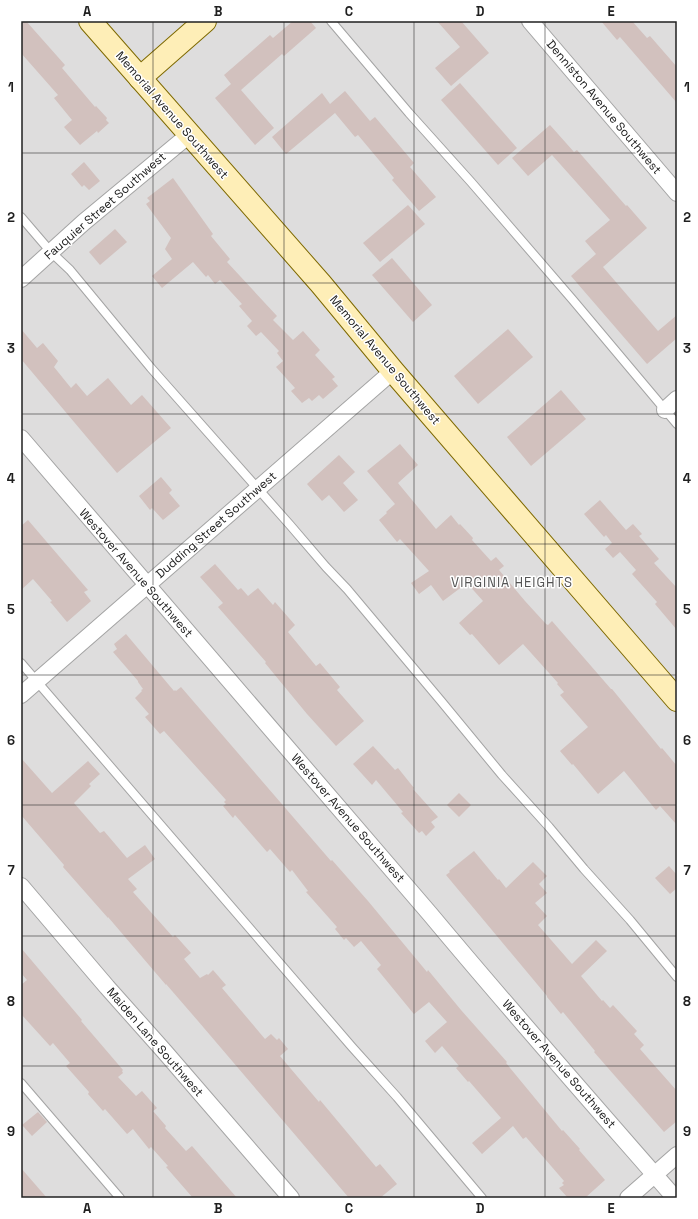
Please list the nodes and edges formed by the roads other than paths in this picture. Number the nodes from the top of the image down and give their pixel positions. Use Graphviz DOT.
graph roads {
  1 [pos="90,21"];
  2 [pos="205,21"];
  3 [pos="331,21"];
  4 [pos="530,21"];
  5 [pos="140,78"];
  6 [pos="190,134"];
  7 [pos="677,193"];
  8 [pos="21,217"];
  9 [pos="51,252"];
  10 [pos="21,279"];
  11 [pos="394,371"];
  12 [pos="671,404"];
  13 [pos="677,424"];
  14 [pos="21,438"];
  15 [pos="258,489"];
  16 [pos="147,585"];
  17 [pos="21,663"];
  18 [pos="36,681"];
  19 [pos="21,694"];
  20 [pos="677,700"];
  21 [pos="21,886"];
  22 [pos="677,977"];
  23 [pos="21,1083"];
  24 [pos="677,1155"];
  25 [pos="654,1174"];
  26 [pos="120,1198"];
  27 [pos="291,1198"];
  28 [pos="482,1198"];
  29 [pos="628,1198"];
  30 [pos="675,1198"];
  1 -- 5 [label="street, Memorial Avenue Southwest"];
  2 -- 5 [label="street"];
  3 -- 12 [label="lane"];
  4 -- 7 [label="street, Denniston Avenue Southwest"];
  5 -- 6 [label="street, Memorial Avenue Southwest"];
  6 -- 9 [label="street, Fauquier Street Southwest"];
  6 -- 11 [label="street, Memorial Avenue Southwest"];
  8 -- 9 [label="lane"];
  9 -- 10 [label="street, Fauquier Street Southwest"];
  9 -- 15 [label="lane"];
  11 -- 15 [label="street, Dudding Street Southwest"];
  11 -- 20 [label="street, Memorial Avenue Southwest"];
  12 -- 13 [label="lane"];
  14 -- 16 [label="street, Westover Avenue Southwest"];
  15 -- 16 [label="street, Dudding Street Southwest"];
  15 -- 22 [label="lane"];
  16 -- 18 [label="street, Dudding Street Southwest"];
  16 -- 25 [label="street, Westover Avenue Southwest"];
  17 -- 18 [label="lane"];
  18 -- 19 [label="street, Dudding Street Southwest"];
  18 -- 28 [label="lane"];
  21 -- 27 [label="street, Maiden Lane Southwest"];
  23 -- 26 [label="lane"];
  24 -- 25 [label="street"];
  25 -- 29 [label="street"];
  25 -- 30 [label="street, Westover Avenue Southwest"];
}
